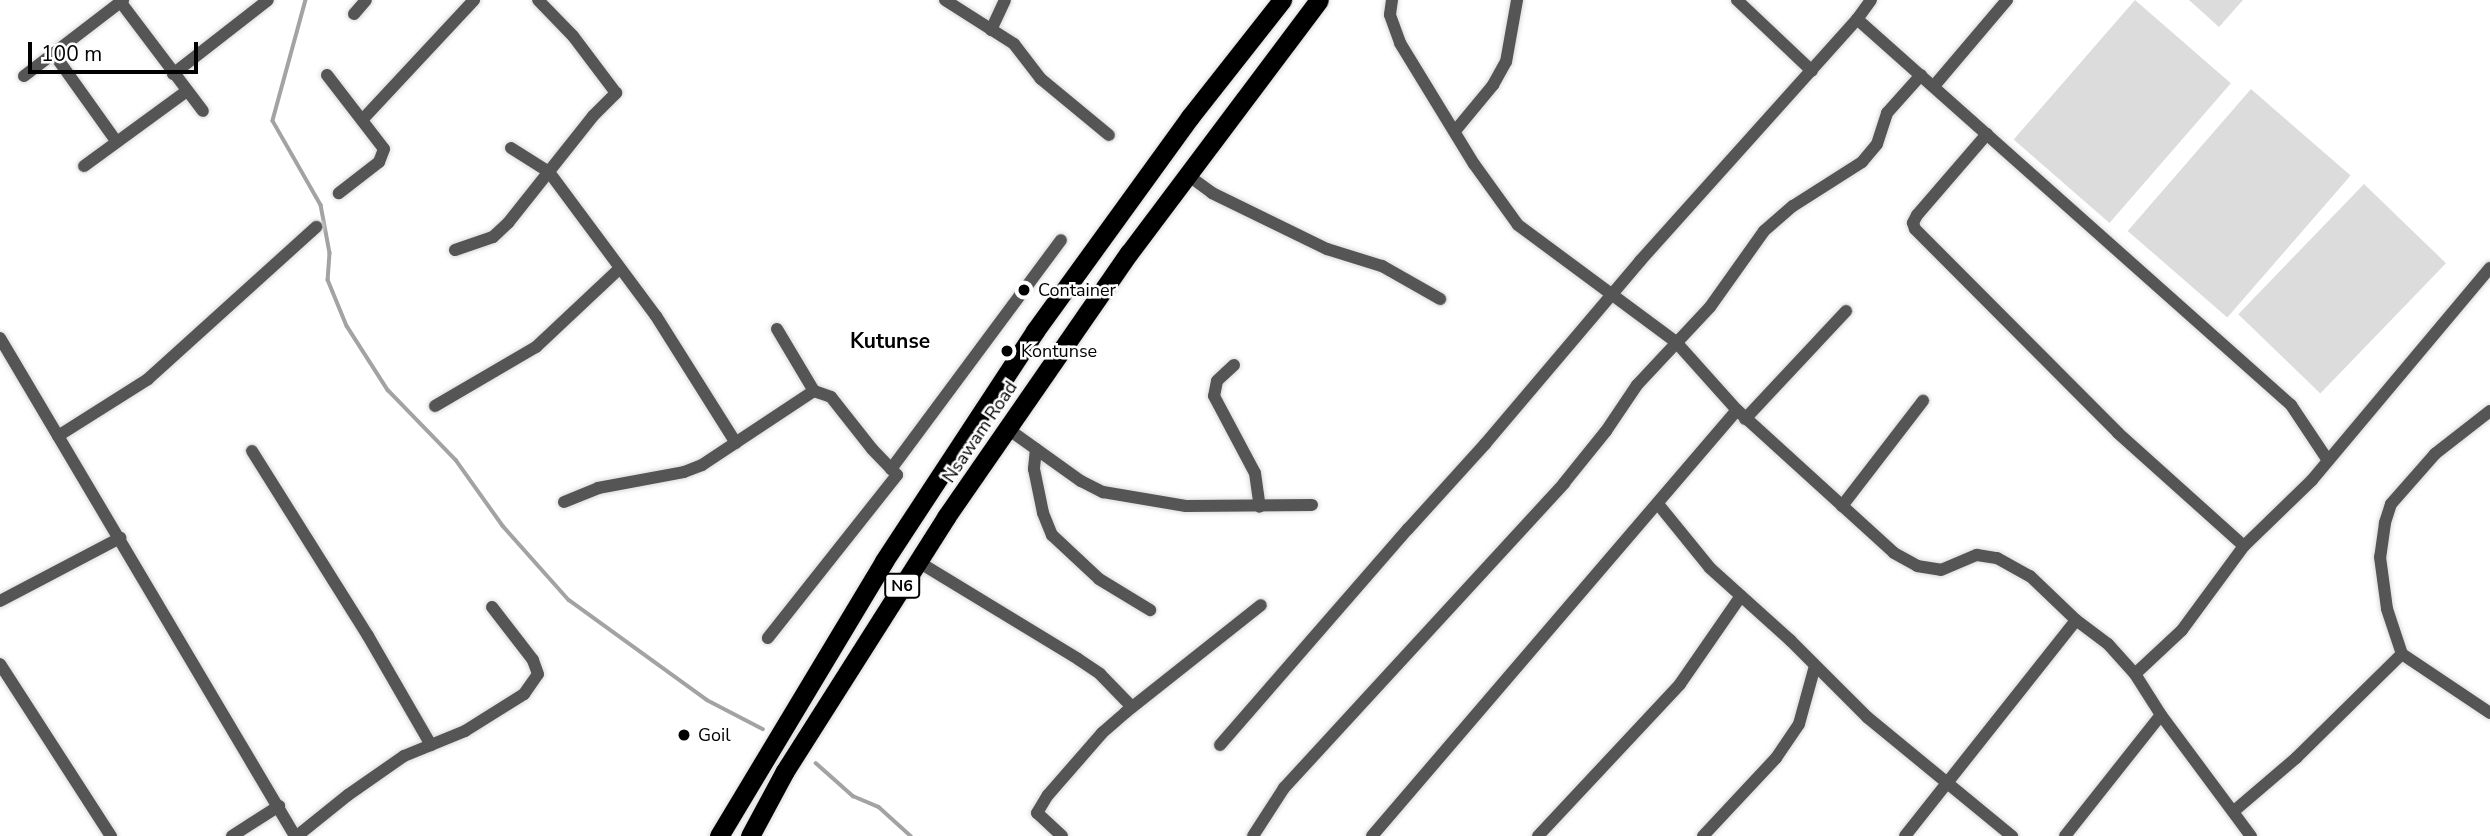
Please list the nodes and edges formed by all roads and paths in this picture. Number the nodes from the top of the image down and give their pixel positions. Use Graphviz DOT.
graph roads {
  1 [pos="268,0"];
  2 [pos="366,0"];
  3 [pos="474,0"];
  4 [pos="538,0"];
  5 [pos="945,0"];
  6 [pos="1005,0"];
  7 [pos="1282,0"];
  8 [pos="1318,0"];
  9 [pos="1392,0"];
  10 [pos="1517,0"];
  11 [pos="1737,0"];
  12 [pos="1871,0"];
  13 [pos="2007,0"];
  14 [pos="121,1"];
  15 [pos="354,14"];
  16 [pos="1857,19"];
  17 [pos="991,30"];
  18 [pos="54,54"];
  19 [pos="1812,71"];
  20 [pos="173,75"];
  21 [pos="327,75"];
  22 [pos="1921,75"];
  23 [pos="24,76"];
  24 [pos="1934,86"];
  25 [pos="187,91"];
  26 [pos="203,111"];
  27 [pos="363,119"];
  28 [pos="1455,131"];
  29 [pos="1987,134"];
  30 [pos="1109,135"];
  31 [pos="116,141"];
  32 [pos="511,148"];
  33 [pos="84,166"];
  34 [pos="549,172"];
  35 [pos="1189,176"];
  36 [pos="339,193"];
  37 [pos="316,227"];
  38 [pos="1061,240"];
  39 [pos="455,250"];
  40 [pos="2490,268"];
  41 [pos="619,269"];
  42 [pos="1613,292"];
  43 [pos="1440,299"];
  44 [pos="1846,311"];
  45 [pos="777,330"];
  46 [pos="0,338"];
  47 [pos="1675,341"];
  48 [pos="1234,365"];
  49 [pos="814,391"];
  50 [pos="1923,401"];
  51 [pos="435,407"];
  52 [pos="2490,411"];
  53 [pos="1741,414"];
  54 [pos="1008,429"];
  55 [pos="58,436"];
  56 [pos="736,443"];
  57 [pos="1036,449"];
  58 [pos="252,451"];
  59 [pos="2327,459"];
  60 [pos="891,469"];
  61 [pos="564,502"];
  62 [pos="1658,504"];
  63 [pos="1312,505"];
  64 [pos="1842,506"];
  65 [pos="1260,507"];
  66 [pos="120,538"];
  67 [pos="2244,546"];
  68 [pos="884,561"];
  69 [pos="912,569"];
  70 [pos="1741,596"];
  71 [pos="0,601"];
  72 [pos="1261,605"];
  73 [pos="492,607"];
  74 [pos="1150,610"];
  75 [pos="2076,620"];
  76 [pos="768,638"];
  77 [pos="2402,654"];
  78 [pos="0,664"];
  79 [pos="1815,666"];
  80 [pos="2135,674"];
  81 [pos="1132,707"];
  82 [pos="2489,709"];
  83 [pos="2161,715"];
  84 [pos="431,745"];
  85 [pos="1220,746"];
  86 [pos="1947,783"];
  87 [pos="279,806"];
  88 [pos="2234,811"];
  89 [pos="111,836"];
  90 [pos="232,836"];
  91 [pos="296,836"];
  92 [pos="719,836"];
  93 [pos="750,836"];
  94 [pos="1062,836"];
  95 [pos="1252,836"];
  96 [pos="1372,836"];
  97 [pos="1538,836"];
  98 [pos="1703,836"];
  99 [pos="1905,836"];
  100 [pos="2012,836"];
  101 [pos="2065,836"];
  102 [pos="2251,836"];
  1 -- 20 [label="street"];
  2 -- 15 [label="street"];
  3 -- 27 [label="street"];
  4 -- 34 [label="street"];
  5 -- 17 [label="street"];
  6 -- 17 [label="street"];
  7 -- 68 [label="highway, Nsawam Road / N6"];
  8 -- 35 [label="highway, Nsawam Road / N6"];
  9 -- 28 [label="street"];
  10 -- 28 [label="street"];
  11 -- 19 [label="street"];
  12 -- 16 [label="street"];
  13 -- 24 [label="street"];
  14 -- 18 [label="street"];
  14 -- 20 [label="street"];
  16 -- 19 [label="street"];
  16 -- 22 [label="street"];
  17 -- 30 [label="street"];
  18 -- 23 [label="street"];
  18 -- 31 [label="street"];
  19 -- 42 [label="street"];
  20 -- 25 [label="street"];
  21 -- 27 [label="street"];
  22 -- 24 [label="street"];
  22 -- 47 [label="street"];
  24 -- 29 [label="street"];
  25 -- 26 [label="street"];
  25 -- 31 [label="street"];
  27 -- 36 [label="street"];
  28 -- 42 [label="street"];
  29 -- 59 [label="street"];
  29 -- 67 [label="street"];
  31 -- 33 [label="street"];
  32 -- 34 [label="street"];
  34 -- 39 [label="street"];
  34 -- 41 [label="street"];
  35 -- 43 [label="street"];
  35 -- 54 [label="highway, Nsawam Road / N6"];
  37 -- 55 [label="street"];
  38 -- 60 [label="street"];
  40 -- 59 [label="street"];
  41 -- 51 [label="street"];
  41 -- 56 [label="street"];
  42 -- 47 [label="street"];
  42 -- 85 [label="street"];
  44 -- 53 [label="street"];
  45 -- 49 [label="street"];
  46 -- 55 [label="street"];
  47 -- 53 [label="street"];
  47 -- 95 [label="street"];
  48 -- 65 [label="street"];
  49 -- 56 [label="street"];
  49 -- 60 [label="street"];
  50 -- 64 [label="street"];
  52 -- 77 [label="street"];
  53 -- 62 [label="street"];
  53 -- 64 [label="street"];
  54 -- 57 [label="street"];
  54 -- 69 [label="highway, Nsawam Road / N6"];
  55 -- 66 [label="street"];
  56 -- 61 [label="street"];
  57 -- 65 [label="street"];
  57 -- 74 [label="street"];
  58 -- 84 [label="street"];
  59 -- 67 [label="street"];
  60 -- 76 [label="street"];
  62 -- 70 [label="street"];
  62 -- 96 [label="street"];
  63 -- 65 [label="street"];
  64 -- 75 [label="street"];
  66 -- 71 [label="street"];
  66 -- 87 [label="street"];
  67 -- 80 [label="street"];
  68 -- 69 [label="highway"];
  68 -- 92 [label="highway, Nsawam Road / N6"];
  69 -- 81 [label="street"];
  69 -- 93 [label="highway, Nsawam Road / N6"];
  70 -- 79 [label="street"];
  70 -- 97 [label="street"];
  72 -- 81 [label="street"];
  73 -- 84 [label="street"];
  75 -- 80 [label="street"];
  75 -- 86 [label="street"];
  77 -- 82 [label="street"];
  77 -- 88 [label="street"];
  78 -- 89 [label="street"];
  79 -- 86 [label="street"];
  79 -- 98 [label="street"];
  80 -- 83 [label="street"];
  81 -- 94 [label="street"];
  83 -- 88 [label="street"];
  83 -- 101 [label="street"];
  84 -- 91 [label="street"];
  86 -- 99 [label="street"];
  86 -- 100 [label="street"];
  87 -- 90 [label="street"];
  87 -- 91 [label="street"];
  88 -- 102 [label="street"];
}
